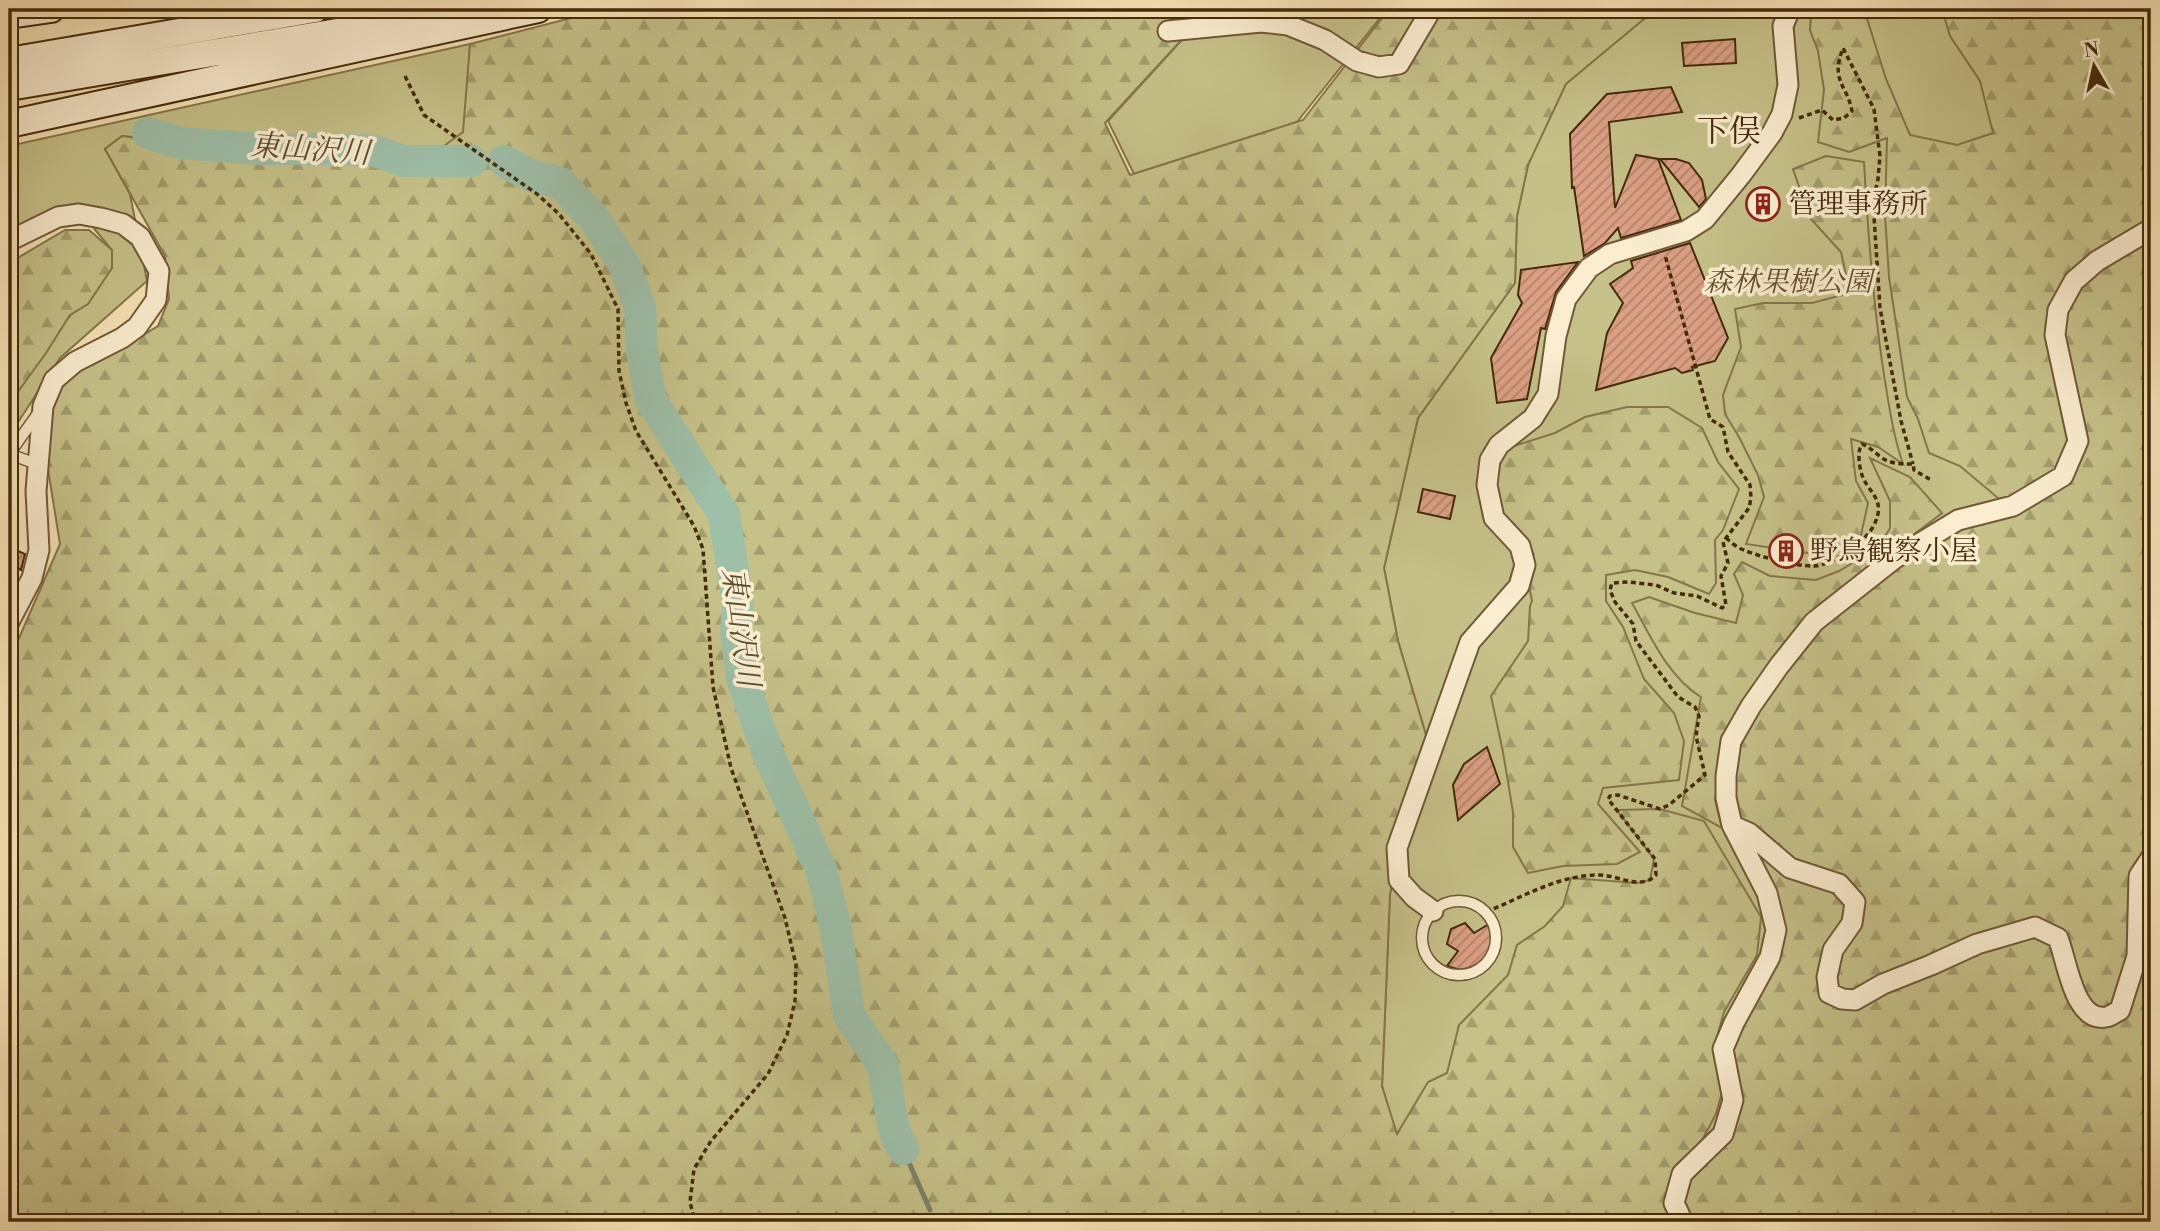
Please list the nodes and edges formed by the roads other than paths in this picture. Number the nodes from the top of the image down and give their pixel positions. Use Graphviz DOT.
graph roads {
  1 [pos="51,9"];
  2 [pos="315,9"];
  3 [pos="474,9"];
  4 [pos="538,9"];
  5 [pos="1429,9"];
  6 [pos="1790,9"];
  7 [pos="9,15"];
  8 [pos="1168,31"];
  9 [pos="9,61"];
  10 [pos="9,87"];
  11 [pos="9,124"];
  12 [pos="2151,229"];
  13 [pos="9,241"];
  14 [pos="43,406"];
  15 [pos="9,454"];
  16 [pos="37,464"];
  17 [pos="9,622"];
  18 [pos="1732,825"];
  19 [pos="2151,858"];
  20 [pos="1433,911"];
  21 [pos="1683,1222"];
  1 -- 7 [label="main road"];
  2 -- 9 [label="main road"];
  3 -- 10 [label="main road"];
  4 -- 11 [label="main road"];
  5 -- 8 [label="street"];
  6 -- 20 [label="street"];
  12 -- 18 [label="street"];
  13 -- 14 [label="street"];
  14 -- 15 [label="lane"];
  14 -- 16 [label="street"];
  15 -- 16 [label="lane"];
  16 -- 17 [label="street"];
  18 -- 19 [label="street"];
  18 -- 21 [label="street"];
  20 -- 20 [label="lane"];
}
